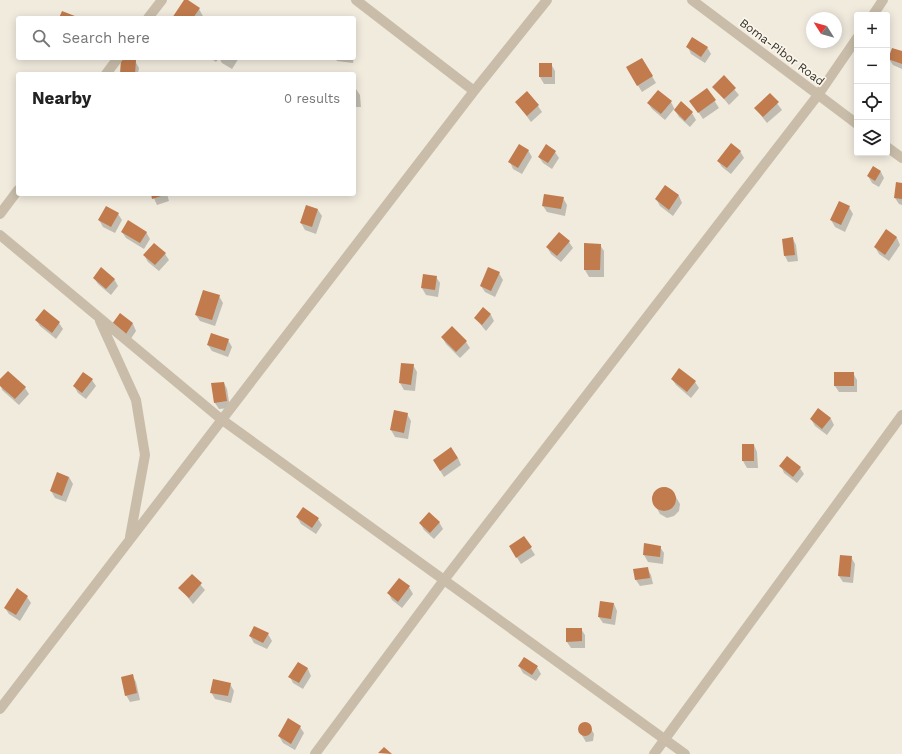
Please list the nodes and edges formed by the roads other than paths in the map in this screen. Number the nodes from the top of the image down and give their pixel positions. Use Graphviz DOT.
graph roads {
  1 [pos="162,0"];
  2 [pos="356,0"];
  3 [pos="547,0"];
  4 [pos="692,0"];
  5 [pos="883,0"];
  6 [pos="874,12"];
  7 [pos="150,16"];
  8 [pos="854,42"];
  9 [pos="116,60"];
  10 [pos="108,72"];
  11 [pos="474,91"];
  12 [pos="818,95"];
  13 [pos="854,122"];
  14 [pos="890,149"];
  15 [pos="902,158"];
  16 [pos="16,193"];
  17 [pos="0,214"];
  18 [pos="0,235"];
  19 [pos="99,318"];
  20 [pos="902,415"];
  21 [pos="221,419"];
  22 [pos="130,539"];
  23 [pos="444,580"];
  24 [pos="0,709"];
  25 [pos="664,740"];
  26 [pos="314,754"];
  27 [pos="654,754"];
  28 [pos="685,754"];
  1 -- 7 [label="street"];
  2 -- 11 [label="street"];
  3 -- 11 [label="street"];
  4 -- 12 [label="street, Boma-Pibor Road"];
  5 -- 6 [label="street"];
  8 -- 12 [label="street"];
  9 -- 10 [label="street"];
  11 -- 21 [label="street"];
  12 -- 13 [label="street, Boma-Pibor Road"];
  12 -- 23 [label="street"];
  14 -- 15 [label="street"];
  16 -- 17 [label="street"];
  18 -- 19 [label="street"];
  19 -- 21 [label="street"];
  19 -- 22 [label="street"];
  20 -- 25 [label="street"];
  21 -- 22 [label="street"];
  21 -- 23 [label="street"];
  22 -- 24 [label="street"];
  23 -- 25 [label="street"];
  23 -- 26 [label="street"];
  25 -- 27 [label="street"];
  25 -- 28 [label="street"];
}
